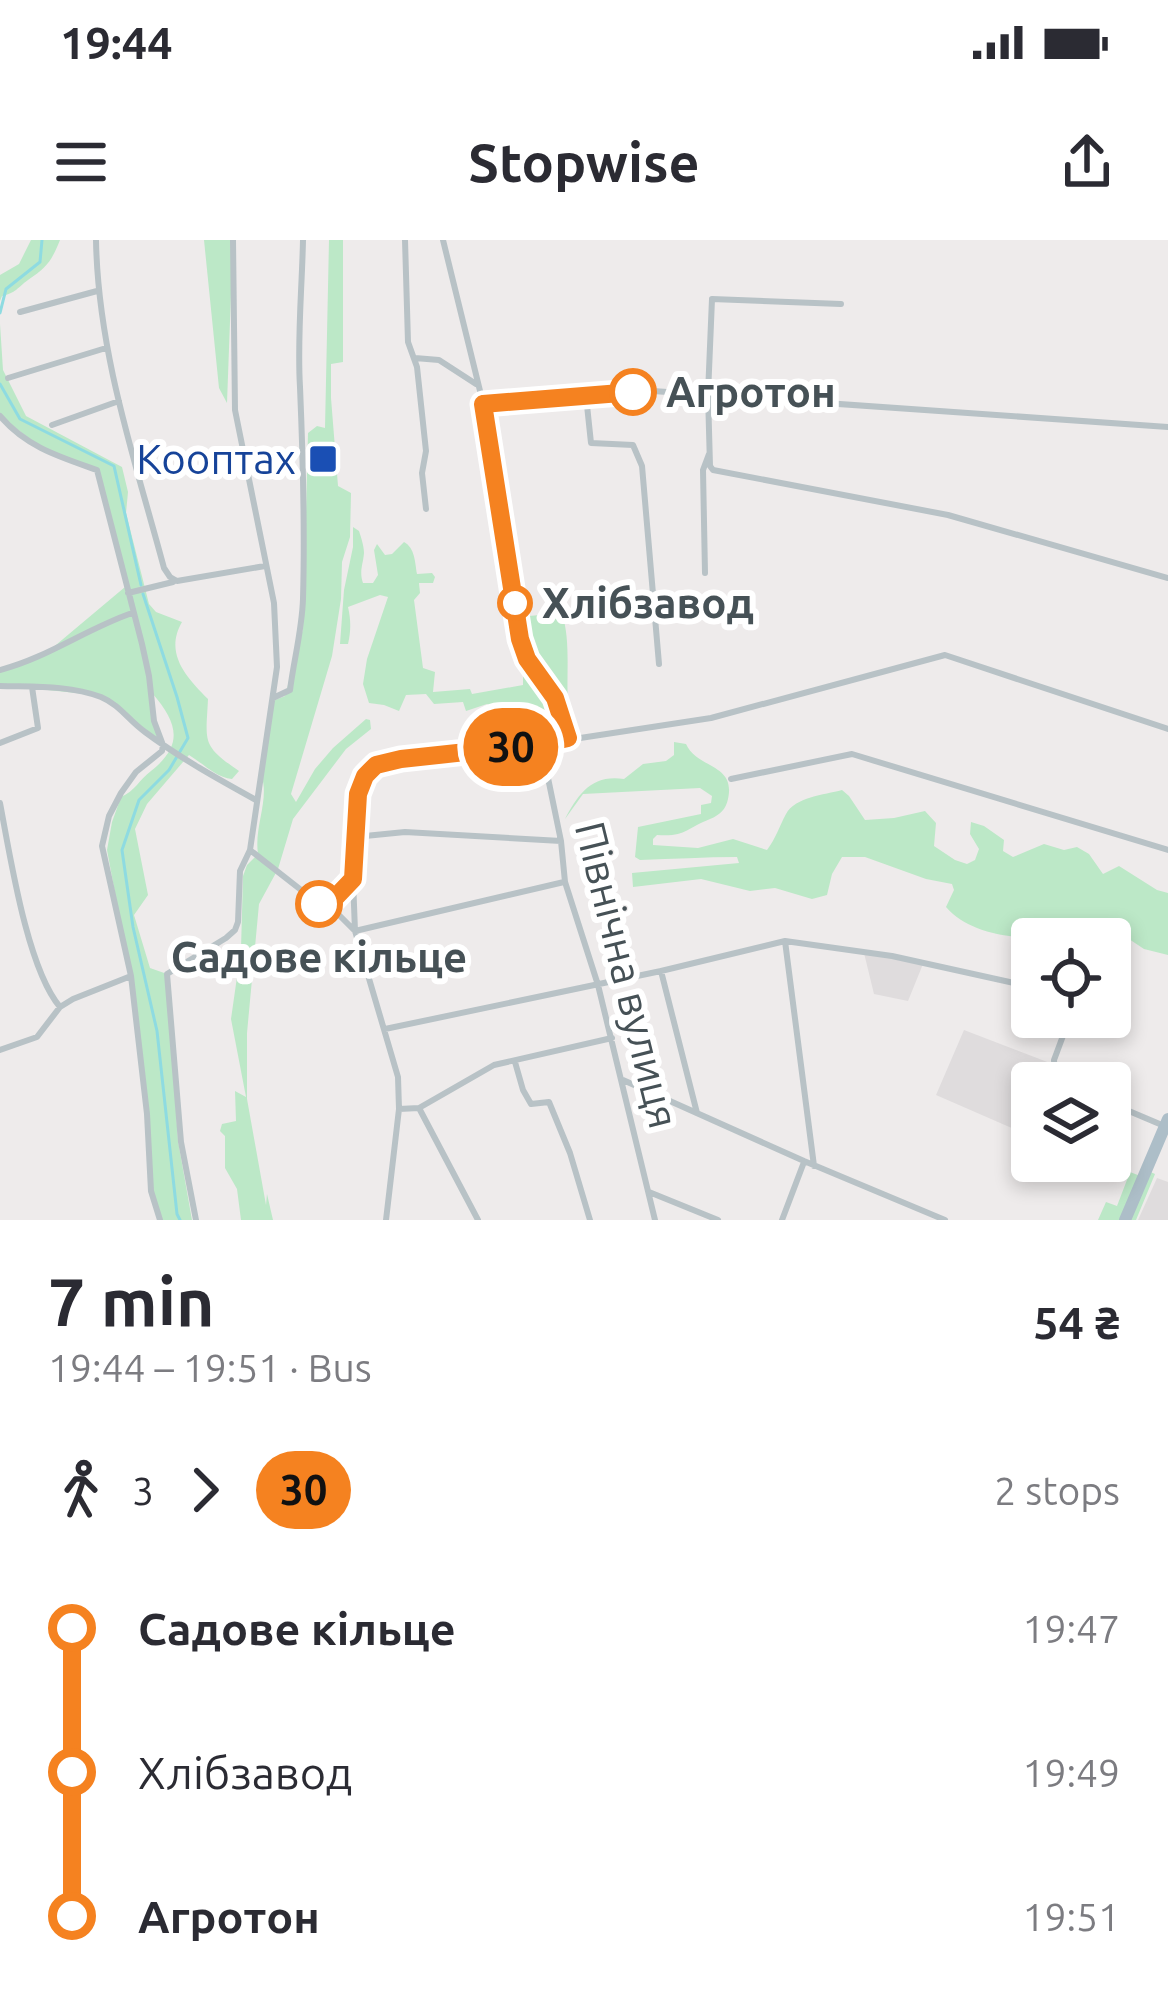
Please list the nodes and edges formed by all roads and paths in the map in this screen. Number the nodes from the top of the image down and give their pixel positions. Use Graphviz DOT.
graph roads {
  1 [pos="96,240"];
  2 [pos="233,240"];
  3 [pos="303,240"];
  4 [pos="405,240"];
  5 [pos="443,240"];
  6 [pos="97,291"];
  7 [pos="841,304"];
  8 [pos="20,312"];
  9 [pos="106,348"];
  10 [pos="415,358"];
  11 [pos="8,377"];
  12 [pos="479,387"];
  13 [pos="708,394"];
  14 [pos="586,396"];
  15 [pos="119,401"];
  16 [pos="483,404"];
  17 [pos="0,417"];
  18 [pos="52,425"];
  19 [pos="1168,428"];
  20 [pos="710,451"];
  21 [pos="426,509"];
  22 [pos="265,566"];
  23 [pos="705,573"];
  24 [pos="1168,578"];
  25 [pos="177,581"];
  26 [pos="127,594"];
  27 [pos="132,613"];
  28 [pos="659,664"];
  29 [pos="0,670"];
  30 [pos="0,686"];
  31 [pos="32,687"];
  32 [pos="272,699"];
  33 [pos="1168,728"];
  34 [pos="568,738"];
  35 [pos="0,743"];
  36 [pos="541,744"];
  37 [pos="163,745"];
  38 [pos="731,779"];
  39 [pos="256,800"];
  40 [pos="0,802"];
  41 [pos="355,837"];
  42 [pos="561,841"];
  43 [pos="250,850"];
  44 [pos="1168,850"];
  45 [pos="353,879"];
  46 [pos="565,882"];
  47 [pos="319,904"];
  48 [pos="356,931"];
  49 [pos="784,941"];
  50 [pos="661,971"];
  51 [pos="131,976"];
  52 [pos="1011,982"];
  53 [pos="598,985"];
  54 [pos="60,1007"];
  55 [pos="385,1029"];
  56 [pos="612,1038"];
  57 [pos="0,1051"];
  58 [pos="515,1061"];
  59 [pos="622,1080"];
  60 [pos="419,1108"];
  61 [pos="399,1109"];
  62 [pos="1131,1110"];
  63 [pos="697,1114"];
  64 [pos="1166,1123"];
  65 [pos="804,1161"];
  66 [pos="814,1166"];
  67 [pos="649,1192"];
  68 [pos="160,1220"];
  69 [pos="196,1220"];
  70 [pos="386,1220"];
  71 [pos="478,1220"];
  72 [pos="590,1220"];
  73 [pos="655,1220"];
  74 [pos="718,1220"];
  75 [pos="782,1220"];
  76 [pos="944,1220"];
  77 [pos="1126,1220"];
  1 -- 6 [label="street"];
  2 -- 22 [label="street"];
  3 -- 32 [label="street"];
  4 -- 10 [label="street"];
  5 -- 12 [label="street"];
  6 -- 8 [label="street"];
  6 -- 9 [label="street"];
  7 -- 13 [label="street"];
  9 -- 11 [label="street"];
  9 -- 15 [label="street"];
  10 -- 12 [label="street"];
  10 -- 21 [label="street"];
  12 -- 16 [label="street"];
  13 -- 14 [label="street"];
  13 -- 19 [label="street"];
  13 -- 20 [label="street"];
  14 -- 16 [label="street"];
  14 -- 28 [label="street"];
  15 -- 18 [label="street"];
  15 -- 25 [label="street"];
  16 -- 34 [label="street"];
  17 -- 26 [label="street"];
  20 -- 23 [label="street"];
  20 -- 24 [label="street"];
  22 -- 25 [label="street"];
  22 -- 32 [label="street"];
  25 -- 26 [label="street"];
  26 -- 27 [label="street"];
  27 -- 29 [label="street"];
  27 -- 37 [label="street"];
  30 -- 31 [label="street"];
  31 -- 35 [label="street"];
  31 -- 37 [label="street"];
  32 -- 39 [label="street"];
  33 -- 34 [label="street"];
  34 -- 36 [label="street"];
  36 -- 41 [label="street"];
  36 -- 42 [label="street, Північна вулиця"];
  37 -- 39 [label="street"];
  37 -- 51 [label="street"];
  38 -- 44 [label="street"];
  39 -- 43 [label="street"];
  40 -- 54 [label="street"];
  41 -- 42 [label="street"];
  41 -- 45 [label="street"];
  42 -- 46 [label="street, Північна вулиця"];
  43 -- 47 [label="street"];
  43 -- 69 [label="street"];
  45 -- 47 [label="street"];
  45 -- 48 [label="street"];
  46 -- 48 [label="street"];
  46 -- 53 [label="street, Північна вулиця"];
  47 -- 48 [label="street"];
  48 -- 55 [label="street"];
  49 -- 50 [label="street"];
  49 -- 52 [label="street"];
  49 -- 66 [label="street"];
  50 -- 53 [label="street"];
  50 -- 63 [label="street"];
  51 -- 54 [label="street"];
  51 -- 68 [label="street"];
  53 -- 55 [label="street"];
  53 -- 56 [label="street, Північна вулиця"];
  54 -- 57 [label="street"];
  55 -- 61 [label="street"];
  56 -- 58 [label="street"];
  56 -- 59 [label="street, Північна вулиця"];
  58 -- 60 [label="street"];
  58 -- 72 [label="street"];
  59 -- 63 [label="street"];
  59 -- 67 [label="street, Північна вулиця"];
  60 -- 61 [label="street"];
  60 -- 71 [label="street"];
  61 -- 70 [label="street"];
  62 -- 64 [label="street"];
  63 -- 65 [label="street"];
  64 -- 77 [label="main road"];
  65 -- 66 [label="street"];
  65 -- 75 [label="street"];
  66 -- 76 [label="street"];
  67 -- 73 [label="street, Північна вулиця"];
  67 -- 74 [label="street"];
}
